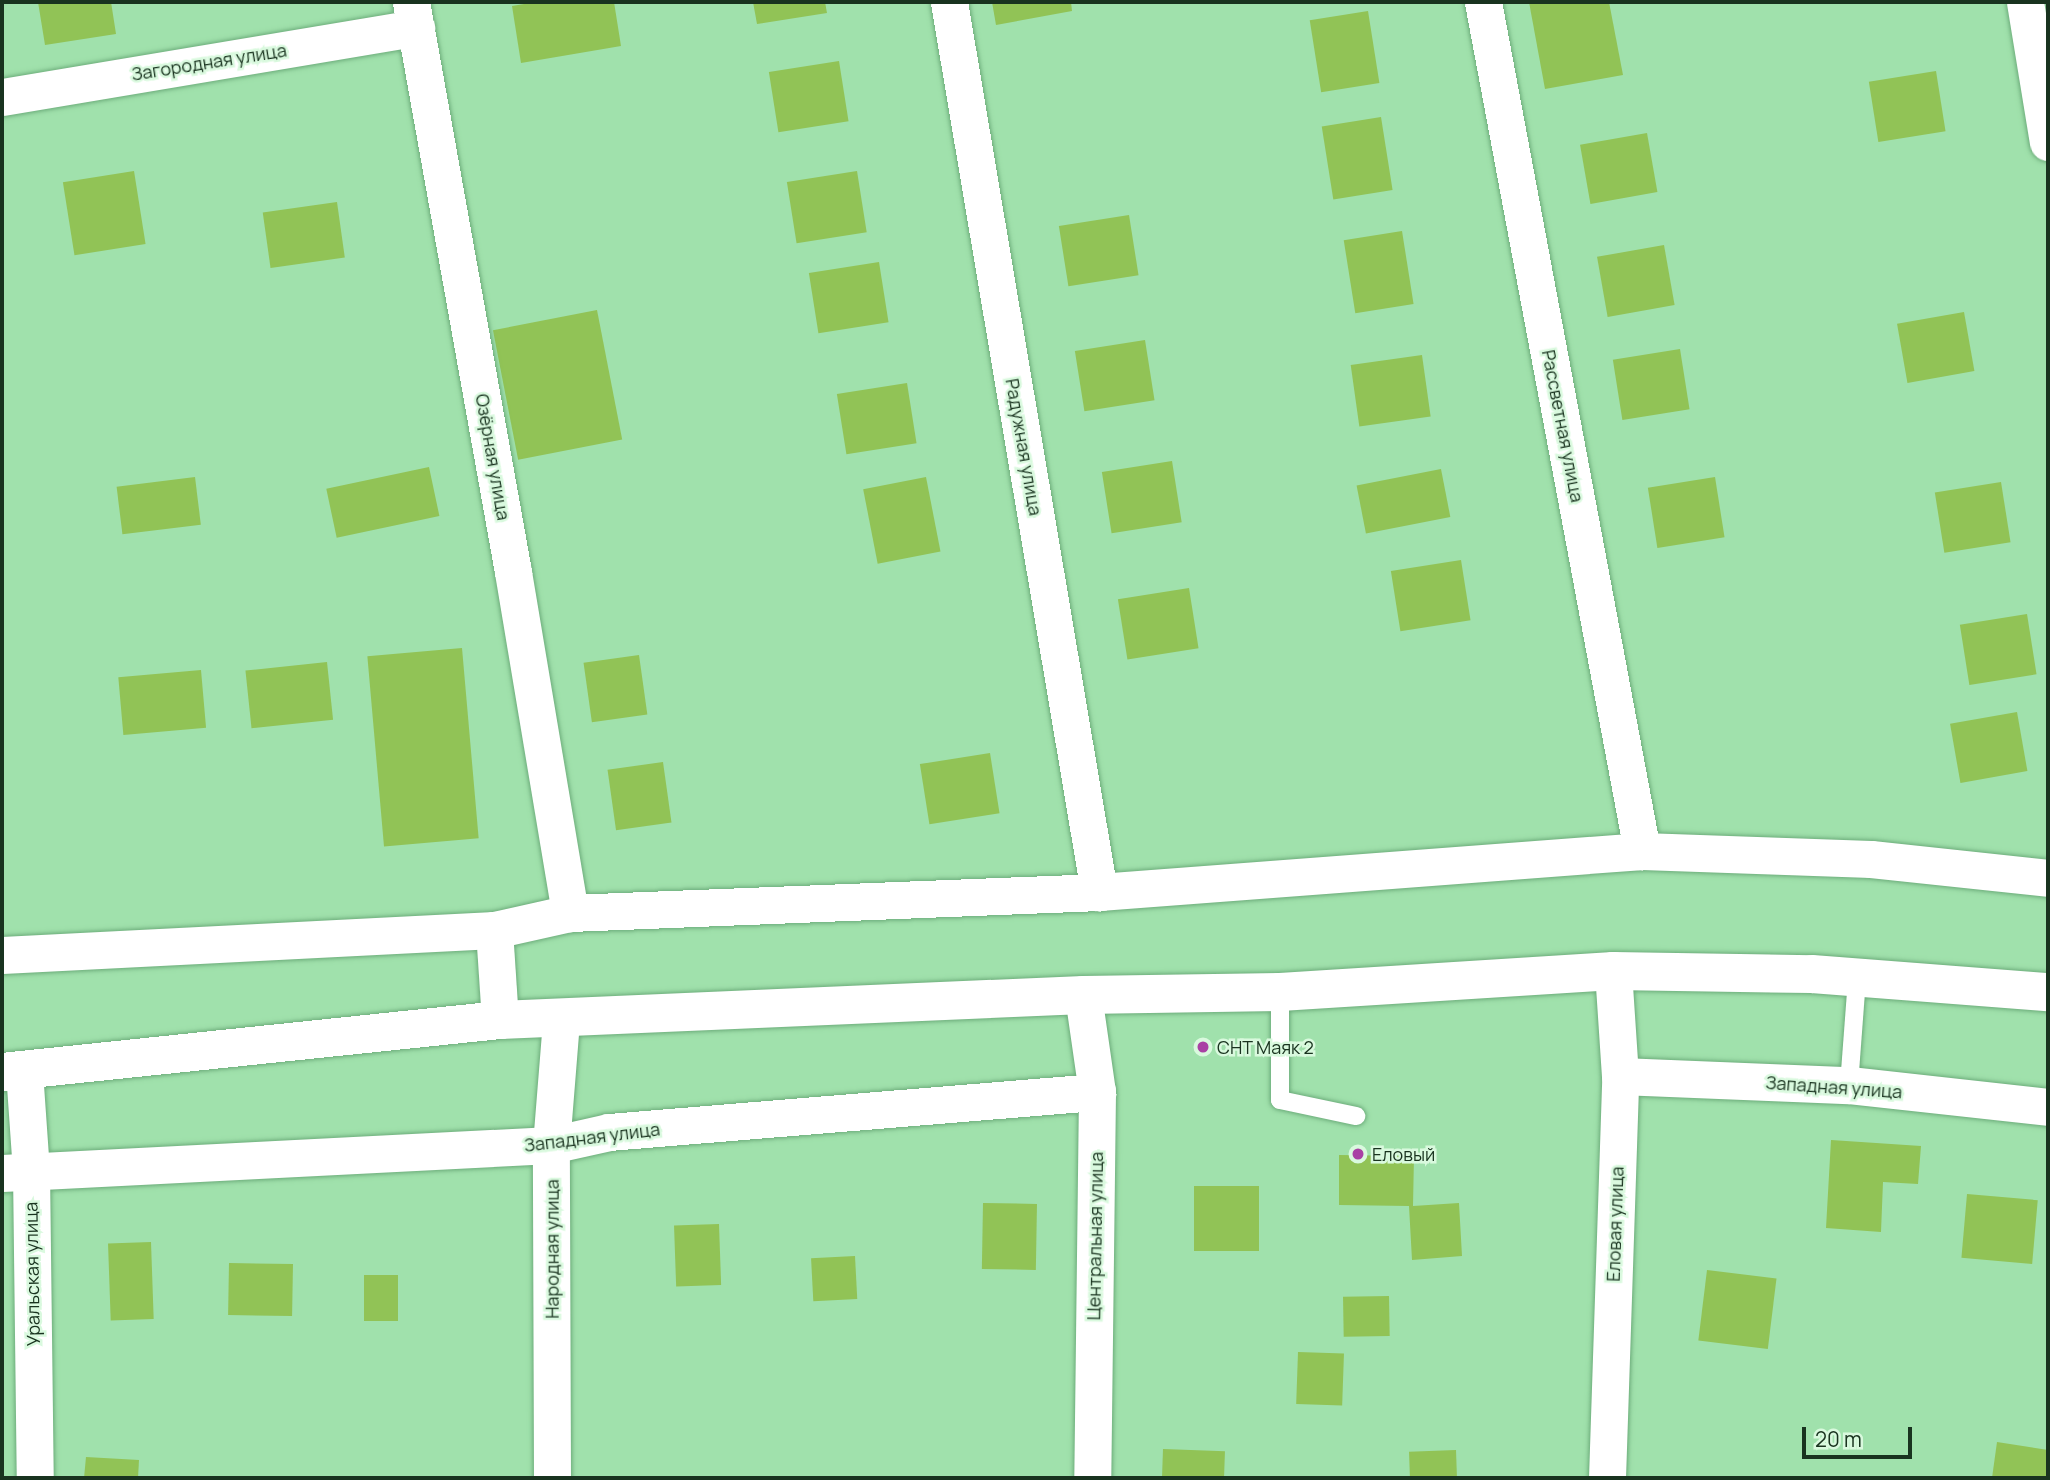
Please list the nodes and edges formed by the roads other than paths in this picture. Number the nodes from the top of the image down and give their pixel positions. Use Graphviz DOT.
graph roads {
  1 [pos="949,2"];
  2 [pos="1483,2"];
  3 [pos="2025,2"];
  4 [pos="414,15"];
  5 [pos="2,97"];
  6 [pos="2048,142"];
  7 [pos="1642,851"];
  8 [pos="2048,878"];
  9 [pos="1099,892"];
  10 [pos="570,914"];
  11 [pos="494,930"];
  12 [pos="2,956"];
  13 [pos="1613,971"];
  14 [pos="1857,978"];
  15 [pos="1280,992"];
  16 [pos="2048,992"];
  17 [pos="1083,995"];
  18 [pos="500,1020"];
  19 [pos="561,1020"];
  20 [pos="13,1071"];
  21 [pos="1620,1076"];
  22 [pos="1849,1085"];
  23 [pos="1097,1092"];
  24 [pos="2048,1107"];
  25 [pos="1356,1116"];
  26 [pos="551,1145"];
  27 [pos="16,1172"];
  28 [pos="35,1478"];
  29 [pos="552,1478"];
  30 [pos="1092,1478"];
  31 [pos="1607,1478"];
  1 -- 9 [label="street, Радужная улица"];
  2 -- 7 [label="street, Рассветная улица"];
  3 -- 6 [label="street"];
  4 -- 5 [label="street, Загородная улица"];
  4 -- 10 [label="street, Озёрная улица"];
  7 -- 8 [label="street"];
  7 -- 9 [label="street"];
  9 -- 10 [label="street"];
  10 -- 11 [label="street"];
  11 -- 12 [label="street"];
  11 -- 18 [label="street"];
  13 -- 14 [label="street"];
  13 -- 15 [label="street"];
  13 -- 21 [label="street, Еловая улица"];
  14 -- 16 [label="street"];
  14 -- 22 [label="lane"];
  15 -- 17 [label="street"];
  15 -- 25 [label="lane"];
  17 -- 19 [label="street"];
  17 -- 23 [label="street, Центральная улица"];
  18 -- 19 [label="street"];
  18 -- 20 [label="street"];
  19 -- 26 [label="street, Народная улица"];
  20 -- 27 [label="street, Уральская улица"];
  21 -- 22 [label="street, Западная улица"];
  21 -- 31 [label="street, Еловая улица"];
  22 -- 24 [label="street, Западная улица"];
  23 -- 26 [label="street, Западная улица"];
  23 -- 30 [label="street, Центральная улица"];
  26 -- 27 [label="street, Западная улица"];
  26 -- 29 [label="street, Народная улица"];
  27 -- 28 [label="street, Уральская улица"];
}
